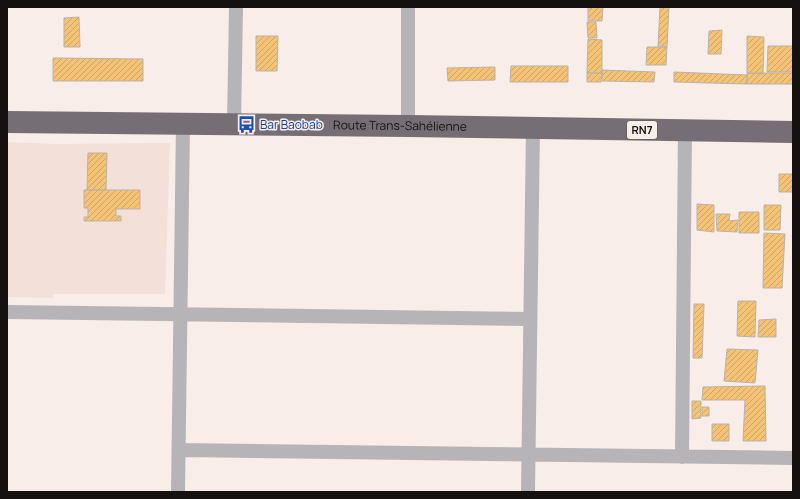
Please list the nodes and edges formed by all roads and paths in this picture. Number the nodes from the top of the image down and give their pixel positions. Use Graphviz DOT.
graph roads {
  1 [pos="236,7"];
  2 [pos="408,7"];
  3 [pos="7,122"];
  4 [pos="183,124"];
  5 [pos="234,124"];
  6 [pos="408,126"];
  7 [pos="533,128"];
  8 [pos="685,130"];
  9 [pos="793,132"];
  10 [pos="7,312"];
  11 [pos="181,314"];
  12 [pos="530,319"];
  13 [pos="179,450"];
  14 [pos="529,455"];
  15 [pos="682,457"];
  16 [pos="793,458"];
  17 [pos="178,492"];
  18 [pos="528,492"];
  1 -- 5 [label="street"];
  2 -- 6 [label="street"];
  3 -- 4 [label="highway, Route Trans-Sahélienne / RN7"];
  4 -- 5 [label="highway, Route Trans-Sahélienne / RN7"];
  4 -- 11 [label="street"];
  5 -- 6 [label="highway, Route Trans-Sahélienne / RN7"];
  6 -- 7 [label="highway, Route Trans-Sahélienne / RN7"];
  7 -- 8 [label="highway, Route Trans-Sahélienne / RN7"];
  7 -- 12 [label="street"];
  8 -- 9 [label="highway, Route Trans-Sahélienne / RN7"];
  8 -- 15 [label="street"];
  10 -- 11 [label="street"];
  11 -- 12 [label="street"];
  11 -- 13 [label="street"];
  12 -- 14 [label="street"];
  13 -- 14 [label="street"];
  13 -- 17 [label="street"];
  14 -- 15 [label="street"];
  14 -- 18 [label="street"];
  15 -- 16 [label="street"];
}
